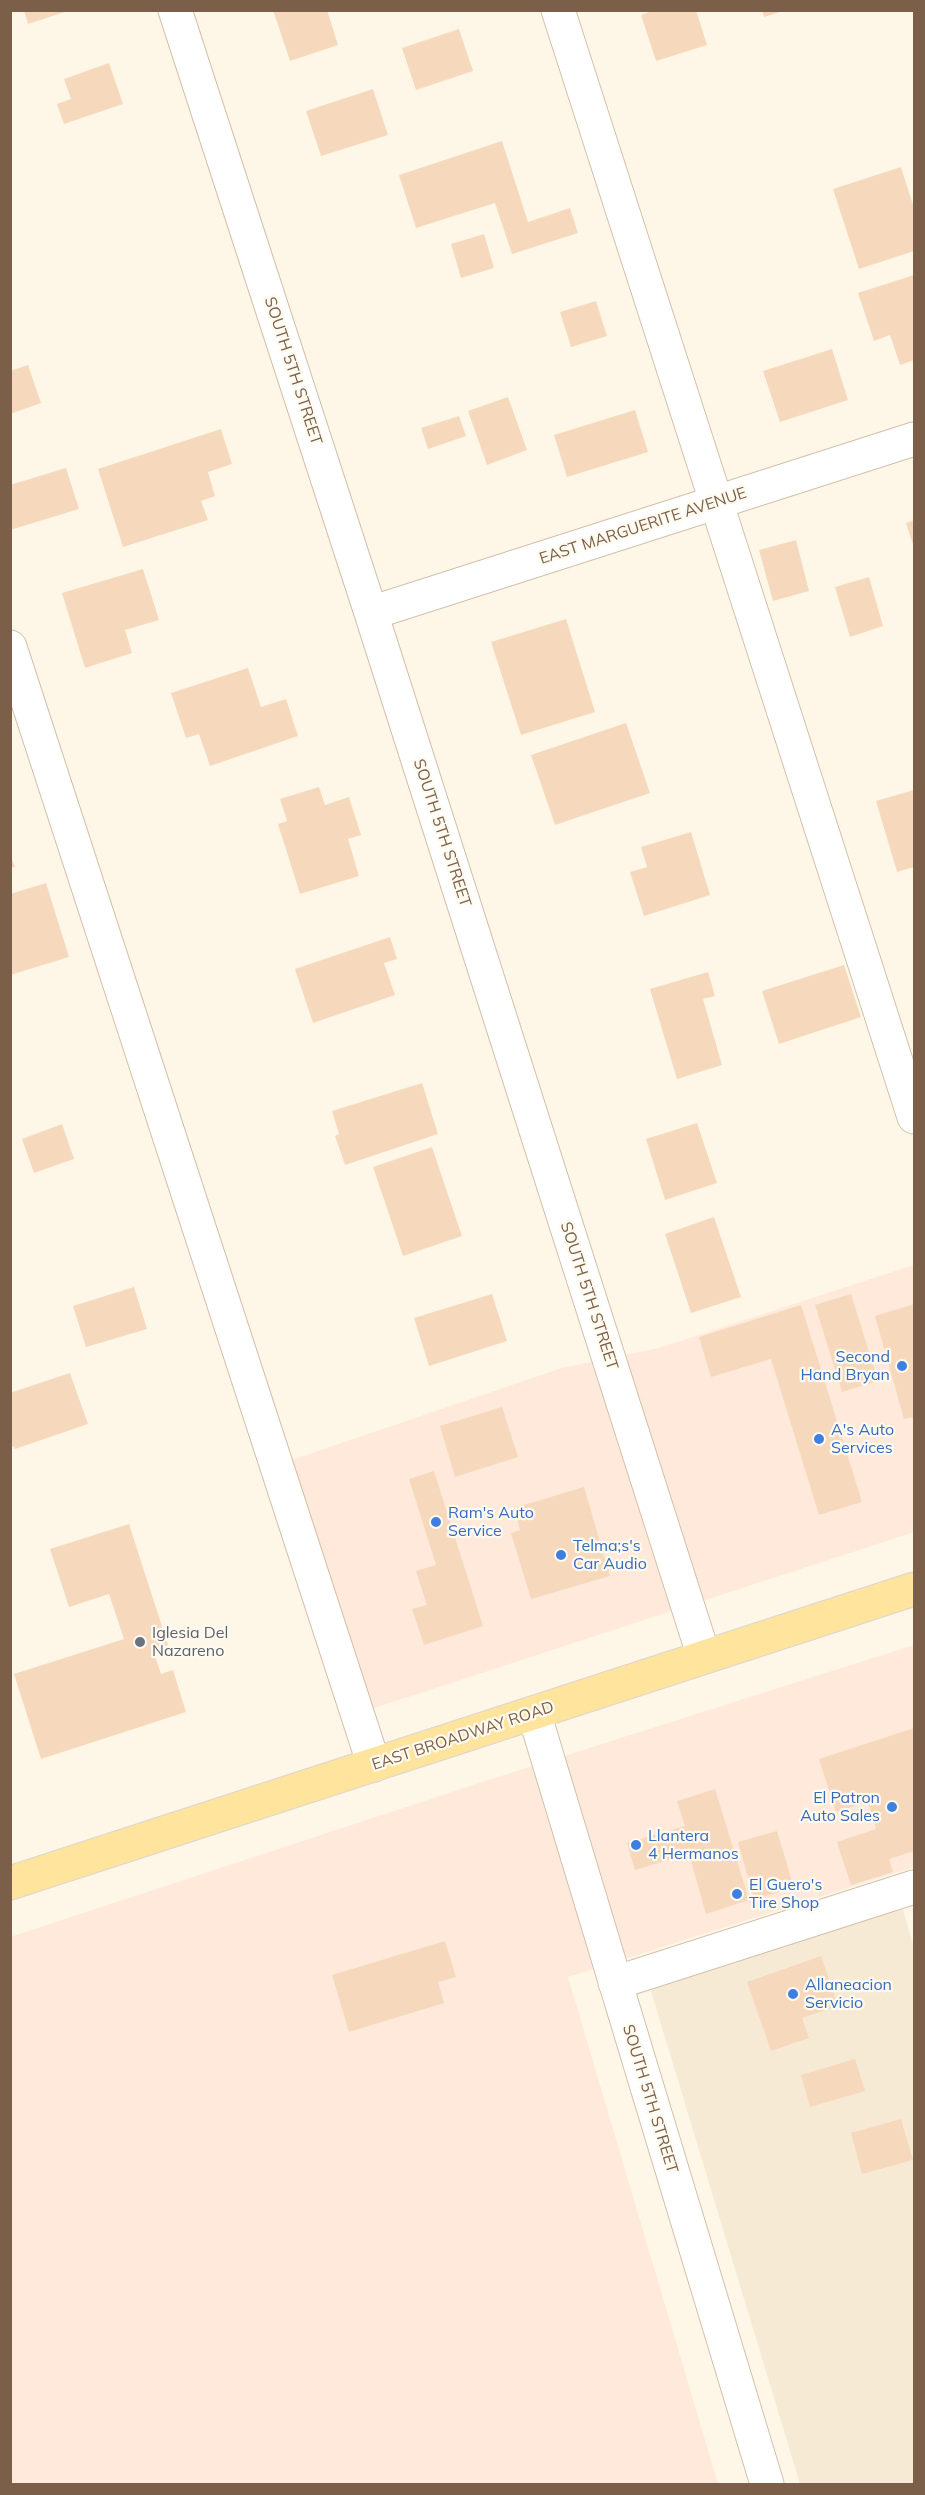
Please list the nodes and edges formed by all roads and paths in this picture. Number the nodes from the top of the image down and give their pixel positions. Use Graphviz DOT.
graph roads {
  1 [pos="175,10"];
  2 [pos="558,10"];
  3 [pos="915,439"];
  4 [pos="718,502"];
  5 [pos="371,613"];
  6 [pos="10,648"];
  7 [pos="915,1117"];
  8 [pos="915,1589"];
  9 [pos="704,1658"];
  10 [pos="534,1713"];
  11 [pos="374,1765"];
  12 [pos="10,1883"];
  13 [pos="915,1887"];
  14 [pos="615,1983"];
  15 [pos="767,2484"];
  1 -- 5 [label="street, SOUTH 5TH STREET"];
  2 -- 4 [label="street"];
  3 -- 4 [label="street, EAST MARGUERITE AVENUE"];
  4 -- 5 [label="street, EAST MARGUERITE AVENUE"];
  4 -- 7 [label="street"];
  5 -- 9 [label="street, SOUTH 5TH STREET"];
  6 -- 11 [label="street"];
  8 -- 9 [label="main road, EAST BROADWAY ROAD"];
  9 -- 10 [label="main road, EAST BROADWAY ROAD"];
  10 -- 11 [label="main road, EAST BROADWAY ROAD"];
  10 -- 14 [label="street, SOUTH 5TH STREET"];
  11 -- 12 [label="main road, EAST BROADWAY ROAD"];
  13 -- 14 [label="street"];
  14 -- 15 [label="street, SOUTH 5TH STREET"];
}
